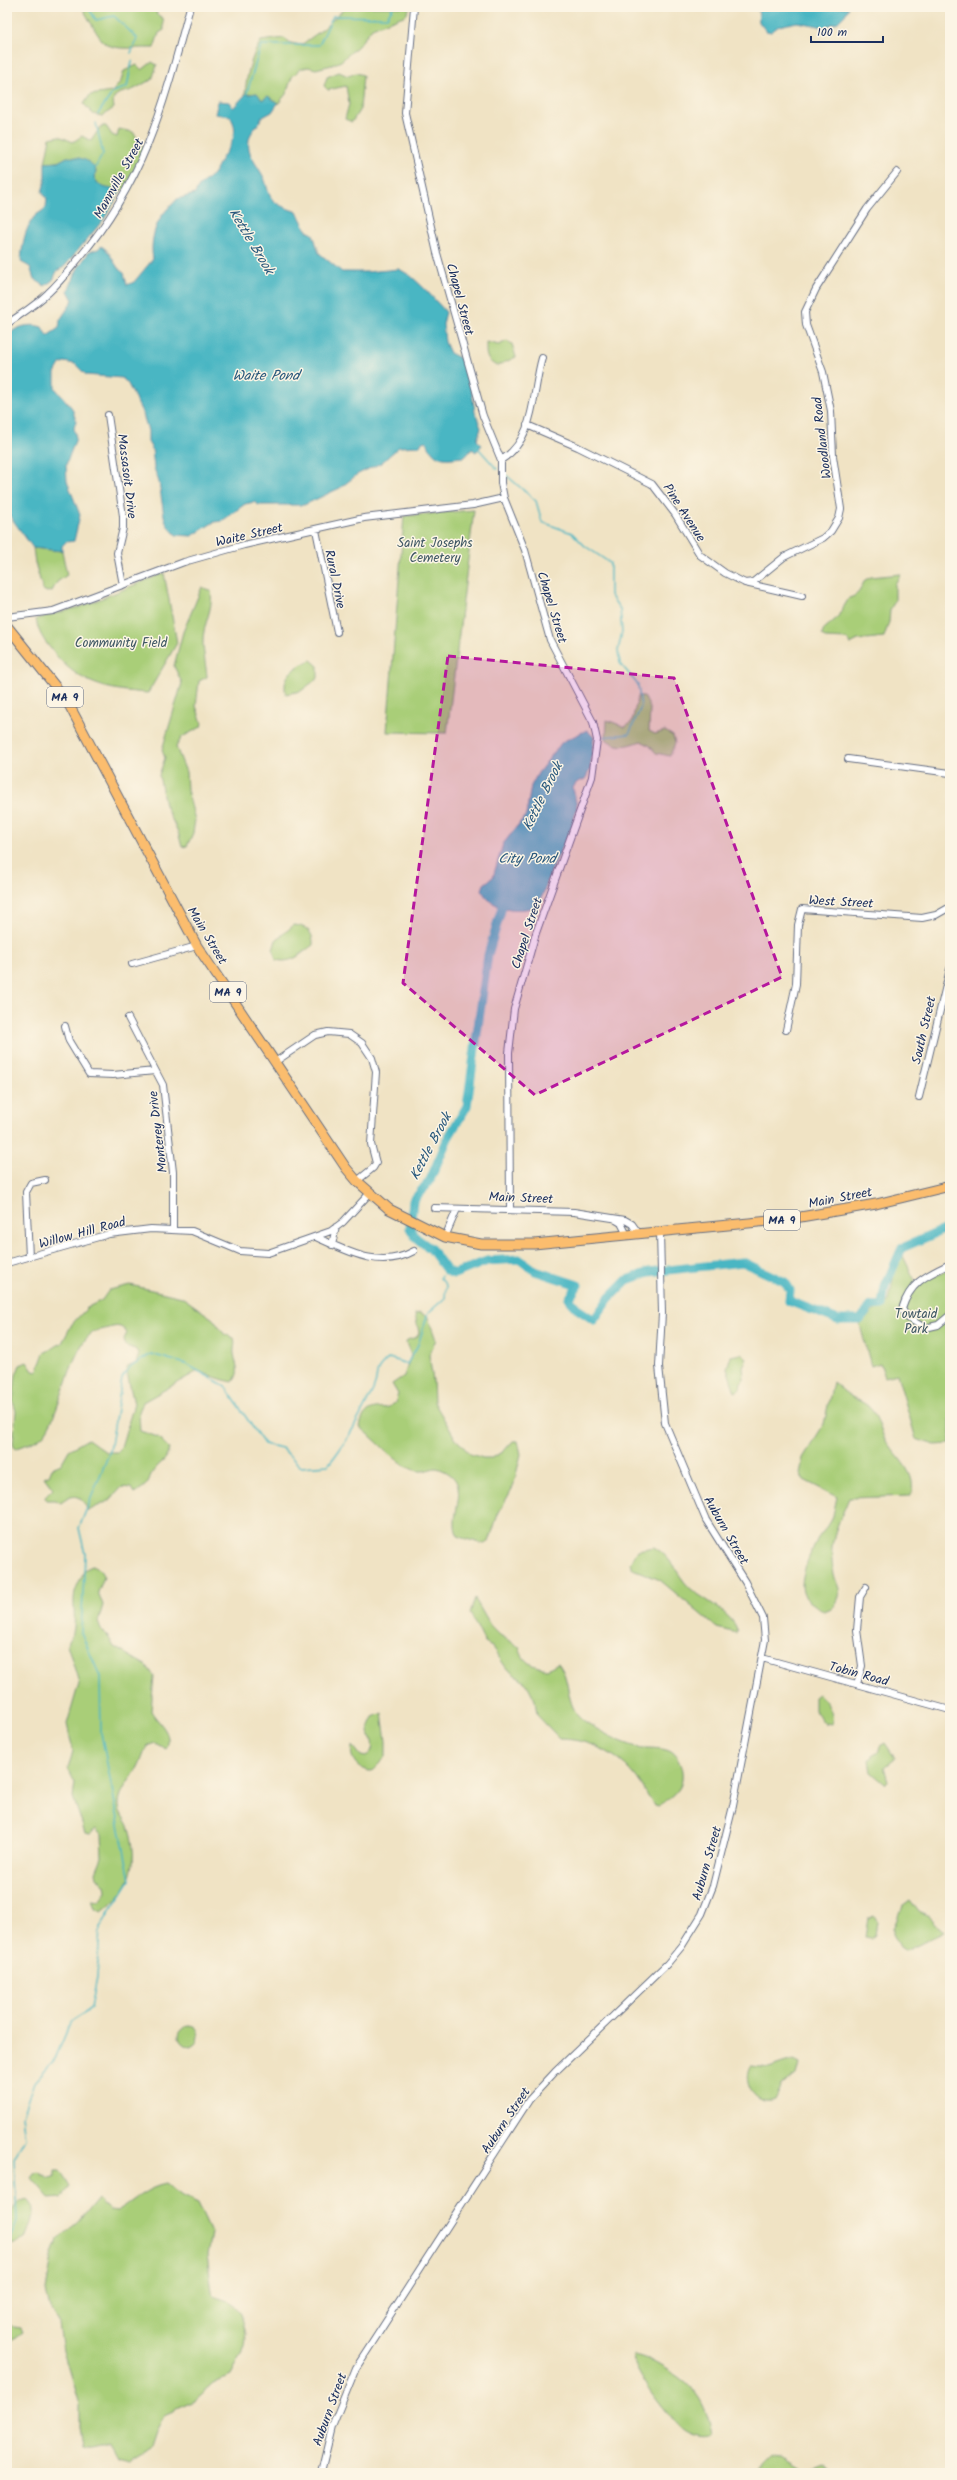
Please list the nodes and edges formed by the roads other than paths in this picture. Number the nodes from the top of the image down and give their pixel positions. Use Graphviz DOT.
graph roads {
  1 [pos="190,7"];
  2 [pos="414,7"];
  3 [pos="897,172"];
  4 [pos="7,324"];
  5 [pos="542,358"];
  6 [pos="108,415"];
  7 [pos="527,425"];
  8 [pos="501,460"];
  9 [pos="504,498"];
  10 [pos="316,530"];
  11 [pos="745,583"];
  12 [pos="123,586"];
  13 [pos="802,596"];
  14 [pos="7,616"];
  15 [pos="7,626"];
  16 [pos="337,632"];
  17 [pos="848,759"];
  18 [pos="950,774"];
  19 [pos="950,907"];
  20 [pos="197,946"];
  21 [pos="132,964"];
  22 [pos="950,969"];
  23 [pos="128,1018"];
  24 [pos="65,1026"];
  25 [pos="786,1030"];
  26 [pos="275,1062"];
  27 [pos="155,1071"];
  28 [pos="919,1097"];
  29 [pos="45,1180"];
  30 [pos="356,1181"];
  31 [pos="950,1186"];
  32 [pos="370,1193"];
  33 [pos="434,1208"];
  34 [pos="457,1208"];
  35 [pos="510,1209"];
  36 [pos="615,1219"];
  37 [pos="336,1227"];
  38 [pos="173,1228"];
  39 [pos="660,1232"];
  40 [pos="639,1234"];
  41 [pos="627,1235"];
  42 [pos="316,1237"];
  43 [pos="445,1237"];
  44 [pos="332,1244"];
  45 [pos="414,1251"];
  46 [pos="29,1257"];
  47 [pos="7,1263"];
  48 [pos="950,1264"];
  49 [pos="950,1316"];
  50 [pos="866,1587"];
  51 [pos="762,1658"];
  52 [pos="858,1684"];
  53 [pos="950,1710"];
  54 [pos="321,2473"];
  1 -- 4 [label="street, Mannville Street"];
  2 -- 8 [label="street, Chapel Street"];
  3 -- 11 [label="street, Woodland Road"];
  5 -- 7 [label="street"];
  6 -- 12 [label="street, Massasoit Drive"];
  7 -- 8 [label="street"];
  7 -- 11 [label="street, Pine Avenue"];
  8 -- 9 [label="street, Chapel Street"];
  9 -- 10 [label="street, Waite Street"];
  9 -- 35 [label="street, Chapel Street"];
  10 -- 12 [label="street, Waite Street"];
  10 -- 16 [label="street, Rural Drive"];
  11 -- 13 [label="street, Pine Avenue"];
  12 -- 14 [label="street, Waite Street"];
  15 -- 20 [label="highway, Main Street / MA 9"];
  17 -- 18 [label="street"];
  19 -- 25 [label="street, West Street"];
  20 -- 21 [label="street"];
  20 -- 26 [label="highway, Main Street / MA 9"];
  22 -- 28 [label="street, South Street"];
  23 -- 27 [label="street, Monterey Drive"];
  24 -- 27 [label="street"];
  26 -- 30 [label="highway, Main Street / MA 9"];
  26 -- 30 [label="street"];
  27 -- 38 [label="street, Monterey Drive"];
  29 -- 46 [label="street"];
  30 -- 32 [label="highway, Main Street / MA 9"];
  31 -- 39 [label="highway, Main Street / MA 9"];
  32 -- 37 [label="street"];
  32 -- 43 [label="highway, Main Street / MA 9"];
  33 -- 34 [label="street, Main Street"];
  34 -- 35 [label="street, Main Street"];
  34 -- 43 [label="street"];
  35 -- 36 [label="street, Main Street"];
  36 -- 40 [label="street, Main Street"];
  36 -- 41 [label="street"];
  37 -- 42 [label="street, Willow Hill Road"];
  37 -- 44 [label="street"];
  38 -- 42 [label="street, Willow Hill Road"];
  38 -- 46 [label="street, Willow Hill Road"];
  39 -- 40 [label="highway, Main Street / MA 9"];
  39 -- 51 [label="street, Auburn Street"];
  40 -- 41 [label="highway, Main Street / MA 9"];
  41 -- 43 [label="highway, Main Street / MA 9"];
  42 -- 44 [label="street"];
  44 -- 45 [label="street"];
  46 -- 47 [label="street, Willow Hill Road"];
  48 -- 49 [label="street"];
  50 -- 52 [label="street"];
  51 -- 52 [label="street, Tobin Road"];
  51 -- 54 [label="street, Auburn Street"];
  52 -- 53 [label="street, Tobin Road"];
}
